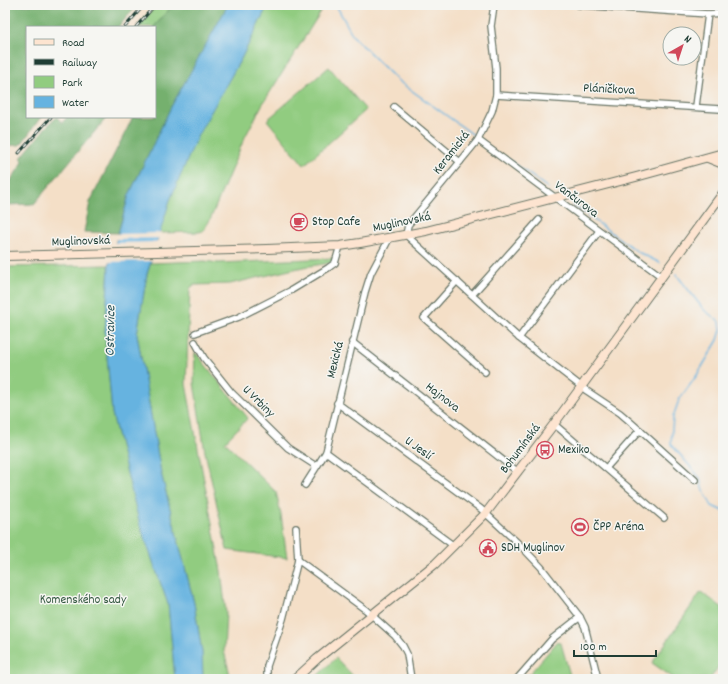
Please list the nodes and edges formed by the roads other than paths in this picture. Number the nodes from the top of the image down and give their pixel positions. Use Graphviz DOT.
graph roads {
  1 [pos="494,5"];
  2 [pos="579,5"];
  3 [pos="652,7"];
  4 [pos="723,13"];
  5 [pos="708,14"];
  6 [pos="496,95"];
  7 [pos="696,106"];
  8 [pos="394,107"];
  9 [pos="720,109"];
  10 [pos="478,140"];
  11 [pos="723,153"];
  12 [pos="708,158"];
  13 [pos="460,162"];
  14 [pos="723,164"];
  15 [pos="723,194"];
  16 [pos="555,198"];
  17 [pos="539,220"];
  18 [pos="599,231"];
  19 [pos="406,235"];
  20 [pos="389,238"];
  21 [pos="340,246"];
  22 [pos="5,256"];
  23 [pos="662,277"];
  24 [pos="457,281"];
  25 [pos="472,295"];
  26 [pos="195,333"];
  27 [pos="519,338"];
  28 [pos="195,342"];
  29 [pos="352,342"];
  30 [pos="485,372"];
  31 [pos="582,386"];
  32 [pos="337,403"];
  33 [pos="554,424"];
  34 [pos="640,430"];
  35 [pos="326,452"];
  36 [pos="316,466"];
  37 [pos="606,468"];
  38 [pos="518,472"];
  39 [pos="695,480"];
  40 [pos="305,485"];
  41 [pos="486,513"];
  42 [pos="664,518"];
  43 [pos="296,528"];
  44 [pos="454,546"];
  45 [pos="298,560"];
  46 [pos="372,615"];
  47 [pos="580,617"];
  48 [pos="267,679"];
  49 [pos="295,679"];
  50 [pos="411,679"];
  51 [pos="516,679"];
  52 [pos="598,679"];
  1 -- 6 [label="street, Keramická"];
  2 -- 3 [label="street"];
  3 -- 5 [label="street"];
  4 -- 5 [label="street"];
  5 -- 7 [label="street"];
  6 -- 7 [label="street, Pláničkova"];
  6 -- 10 [label="street, Keramická"];
  7 -- 9 [label="street, Pláničkova"];
  8 -- 13 [label="street"];
  10 -- 13 [label="street, Keramická"];
  10 -- 16 [label="street, Vančurova"];
  11 -- 12 [label="main road, Muglinovská"];
  12 -- 14 [label="main road"];
  12 -- 16 [label="main road, Muglinovská"];
  13 -- 19 [label="street, Keramická"];
  15 -- 23 [label="main road, Bohumínská"];
  16 -- 18 [label="street, Vančurova"];
  16 -- 19 [label="main road, Muglinovská"];
  17 -- 25 [label="street"];
  18 -- 23 [label="street, Vančurova"];
  18 -- 27 [label="street"];
  19 -- 20 [label="main road, Muglinovská"];
  19 -- 24 [label="street"];
  20 -- 21 [label="main road, Muglinovská"];
  20 -- 29 [label="street, Mexická"];
  21 -- 22 [label="main road, Muglinovská"];
  21 -- 26 [label="street"];
  23 -- 31 [label="main road, Bohumínská"];
  24 -- 25 [label="street"];
  24 -- 30 [label="street"];
  25 -- 27 [label="street"];
  27 -- 31 [label="street"];
  28 -- 36 [label="street, U Vrbiny"];
  29 -- 32 [label="street, Mexická"];
  29 -- 38 [label="street, Hajnova"];
  31 -- 33 [label="main road, Bohumínská"];
  31 -- 34 [label="street"];
  32 -- 35 [label="street, Mexická"];
  32 -- 41 [label="street, U Jeslí"];
  33 -- 37 [label="street"];
  33 -- 38 [label="main road, Bohumínská"];
  34 -- 37 [label="street"];
  34 -- 39 [label="street"];
  35 -- 36 [label="street, Mexická"];
  35 -- 44 [label="street"];
  36 -- 40 [label="street, Mexická"];
  37 -- 42 [label="street"];
  38 -- 41 [label="main road, Bohumínská"];
  41 -- 44 [label="main road, Bohumínská"];
  41 -- 47 [label="street, U Jeslí"];
  43 -- 45 [label="street"];
  44 -- 46 [label="main road, Bohumínská"];
  45 -- 46 [label="street"];
  45 -- 48 [label="street"];
  46 -- 49 [label="main road, Bohumínská"];
  46 -- 50 [label="street"];
  47 -- 51 [label="street"];
  47 -- 52 [label="street, U Jeslí"];
}
